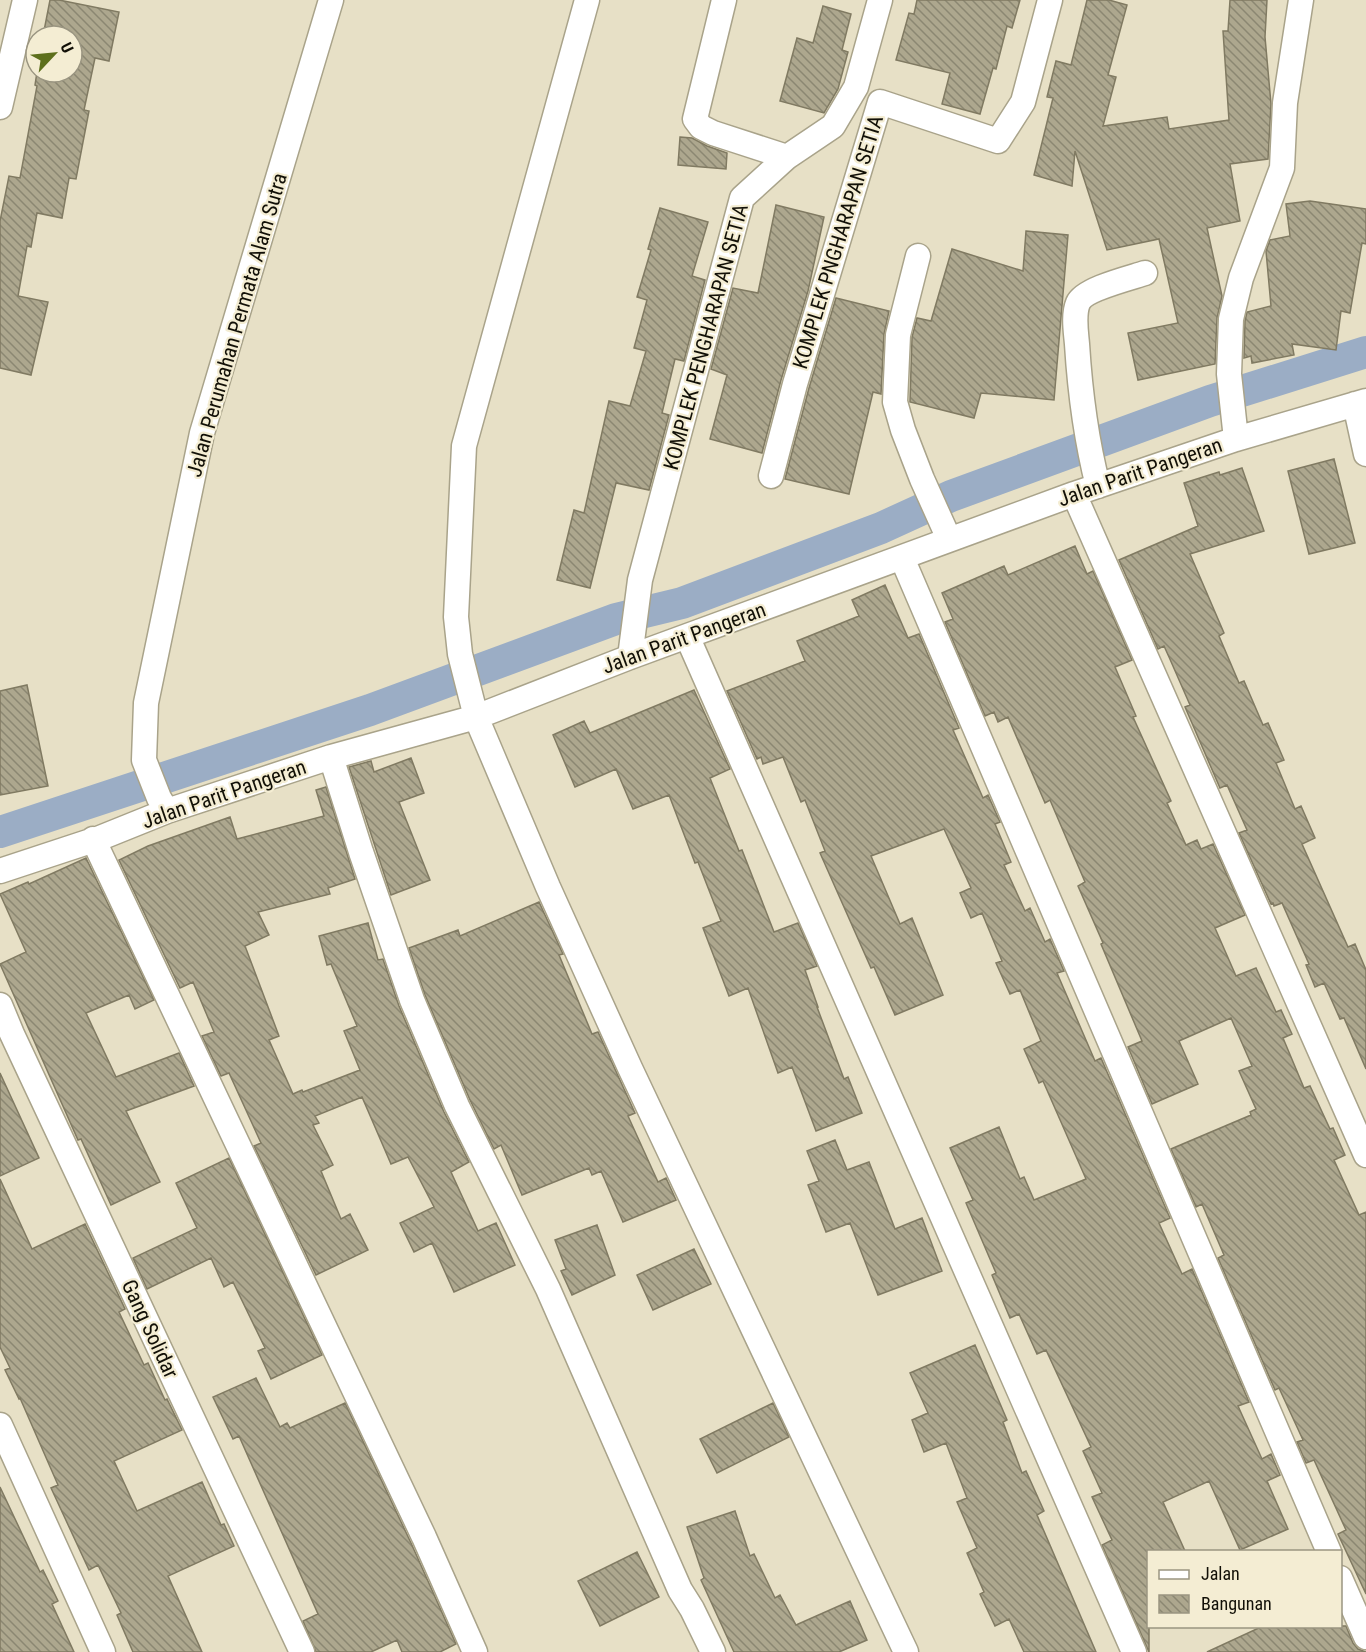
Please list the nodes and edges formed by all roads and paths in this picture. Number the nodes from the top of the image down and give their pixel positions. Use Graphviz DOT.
graph roads {
  1 [pos="25,0"];
  2 [pos="331,0"];
  3 [pos="587,0"];
  4 [pos="724,0"];
  5 [pos="880,0"];
  6 [pos="1050,0"];
  7 [pos="1300,0"];
  8 [pos="0,107"];
  9 [pos="787,157"];
  10 [pos="918,256"];
  11 [pos="1144,273"];
  12 [pos="1361,403"];
  13 [pos="1234,432"];
  14 [pos="1366,454"];
  15 [pos="771,476"];
  16 [pos="1095,477"];
  17 [pos="1074,494"];
  18 [pos="946,531"];
  19 [pos="902,558"];
  20 [pos="687,636"];
  21 [pos="631,648"];
  22 [pos="473,709"];
  23 [pos="331,757"];
  24 [pos="163,805"];
  25 [pos="93,839"];
  26 [pos="0,871"];
  27 [pos="0,1005"];
  28 [pos="1366,1155"];
  29 [pos="0,1425"];
  30 [pos="1329,1550"];
  31 [pos="1342,1580"];
  32 [pos="1366,1637"];
  33 [pos="103,1652"];
  34 [pos="302,1652"];
  35 [pos="475,1652"];
  36 [pos="713,1652"];
  37 [pos="906,1652"];
  38 [pos="1134,1652"];
  1 -- 8 [label="street"];
  2 -- 24 [label="street, Jalan Perumahan Permata Alam Sutra"];
  3 -- 22 [label="street"];
  4 -- 9 [label="street"];
  5 -- 9 [label="street, KOMPLEK PENGHARAPAN SETIA"];
  6 -- 15 [label="street, KOMPLEK PNGHARAPAN SETIA"];
  7 -- 13 [label="street"];
  9 -- 21 [label="street, KOMPLEK PENGHARAPAN SETIA"];
  10 -- 18 [label="street"];
  11 -- 16 [label="street"];
  12 -- 13 [label="street, Jalan Parit Pangeran"];
  12 -- 14 [label="street"];
  13 -- 16 [label="street, Jalan Parit Pangeran"];
  16 -- 17 [label="street, Jalan Parit Pangeran"];
  17 -- 18 [label="street, Jalan Parit Pangeran"];
  17 -- 28 [label="street"];
  18 -- 19 [label="street, Jalan Parit Pangeran"];
  19 -- 20 [label="street, Jalan Parit Pangeran"];
  19 -- 30 [label="street"];
  20 -- 21 [label="street, Jalan Parit Pangeran"];
  20 -- 38 [label="street"];
  21 -- 22 [label="street, Jalan Parit Pangeran"];
  22 -- 23 [label="street, Jalan Parit Pangeran"];
  22 -- 37 [label="street"];
  23 -- 24 [label="street, Jalan Parit Pangeran"];
  23 -- 36 [label="street"];
  24 -- 25 [label="street, Jalan Parit Pangeran"];
  25 -- 26 [label="street, Jalan Parit Pangeran"];
  25 -- 35 [label="street"];
  27 -- 34 [label="street, Gang Solidar"];
  29 -- 33 [label="street"];
  31 -- 32 [label="street"];
}
